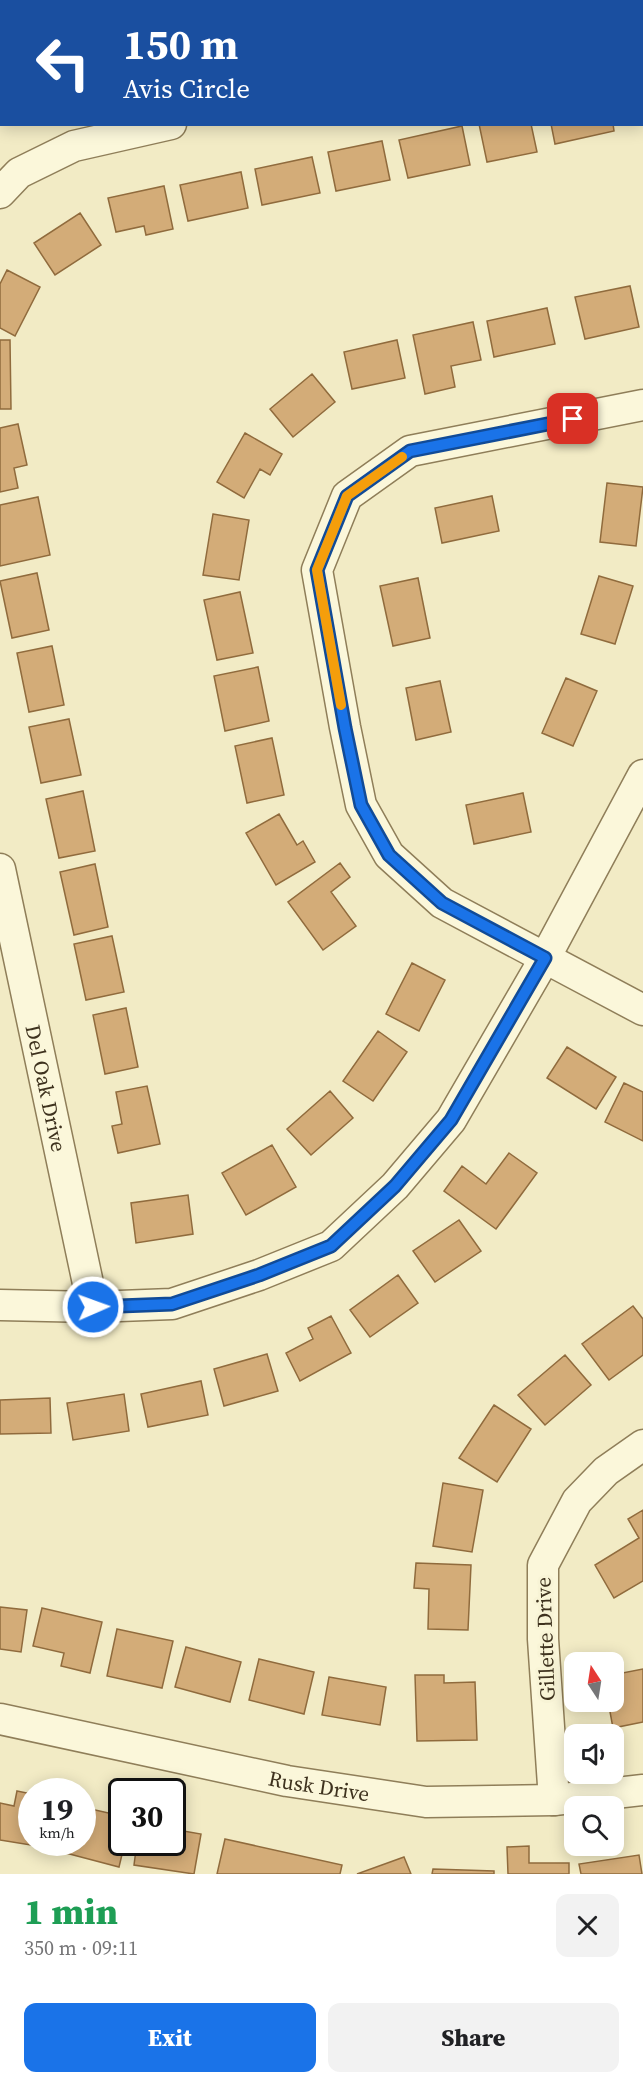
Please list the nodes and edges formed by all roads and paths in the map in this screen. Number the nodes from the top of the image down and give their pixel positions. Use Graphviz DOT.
graph roads {
  1 [pos="162,126"];
  2 [pos="0,193"];
  3 [pos="643,405"];
  4 [pos="643,775"];
  5 [pos="0,869"];
  6 [pos="545,958"];
  7 [pos="643,1010"];
  8 [pos="0,1305"];
  9 [pos="93,1307"];
  10 [pos="643,1445"];
  11 [pos="0,1719"];
  12 [pos="643,1790"];
  13 [pos="554,1800"];
  1 -- 2 [label="street"];
  3 -- 6 [label="street"];
  4 -- 6 [label="street"];
  5 -- 9 [label="street, Del Oak Drive"];
  6 -- 7 [label="street"];
  6 -- 9 [label="street"];
  8 -- 9 [label="street"];
  10 -- 13 [label="street, Gillette Drive"];
  11 -- 13 [label="street, Rusk Drive"];
  12 -- 13 [label="street, Rusk Drive"];
}
